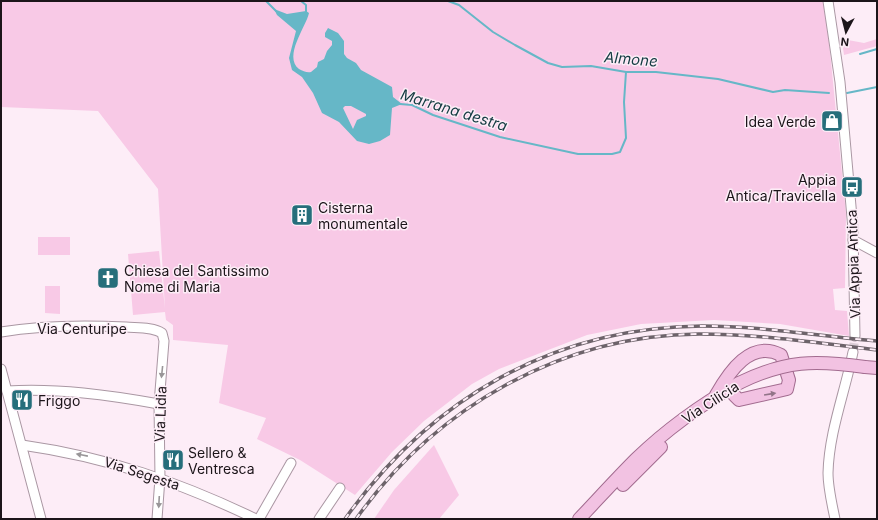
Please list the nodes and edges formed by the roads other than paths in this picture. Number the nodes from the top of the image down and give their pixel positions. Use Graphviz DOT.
graph roads {
  1 [pos="828,1"];
  2 [pos="853,240"];
  3 [pos="877,253"];
  4 [pos="1,332"];
  5 [pos="162,333"];
  6 [pos="855,336"];
  7 [pos="853,352"];
  8 [pos="1,371"];
  9 [pos="871,371"];
  10 [pos="739,389"];
  11 [pos="7,391"];
  12 [pos="715,397"];
  13 [pos="159,404"];
  14 [pos="22,445"];
  15 [pos="291,464"];
  16 [pos="160,478"];
  17 [pos="340,488"];
  18 [pos="41,519"];
  19 [pos="157,519"];
  20 [pos="258,519"];
  21 [pos="319,519"];
  22 [pos="579,519"];
  23 [pos="590,519"];
  24 [pos="835,519"];
  1 -- 2 [label="street, Via Appia Antica"];
  2 -- 3 [label="street"];
  2 -- 6 [label="street, Via Appia Antica"];
  4 -- 5 [label="street, Via Centuripe"];
  5 -- 13 [label="street, Via Lidia, one-way"];
  7 -- 24 [label="street"];
  8 -- 11 [label="street"];
  9 -- 10 [label="main road, Via Cilicia, bridge"];
  10 -- 12 [label="main road, Via Cilicia"];
  10 -- 12 [label="main road, one-way"];
  10 -- 23 [label="main road, Via Cilicia"];
  11 -- 13 [label="street"];
  11 -- 14 [label="street"];
  12 -- 22 [label="main road, Via Cilicia"];
  13 -- 16 [label="street, Via Lidia"];
  16 -- 14 [label="street, Via Segesta, one-way"];
  14 -- 18 [label="street"];
  15 -- 20 [label="street"];
  16 -- 19 [label="street, Via Lidia, one-way"];
  16 -- 20 [label="street, Via Segesta"];
  17 -- 21 [label="street"];
}
